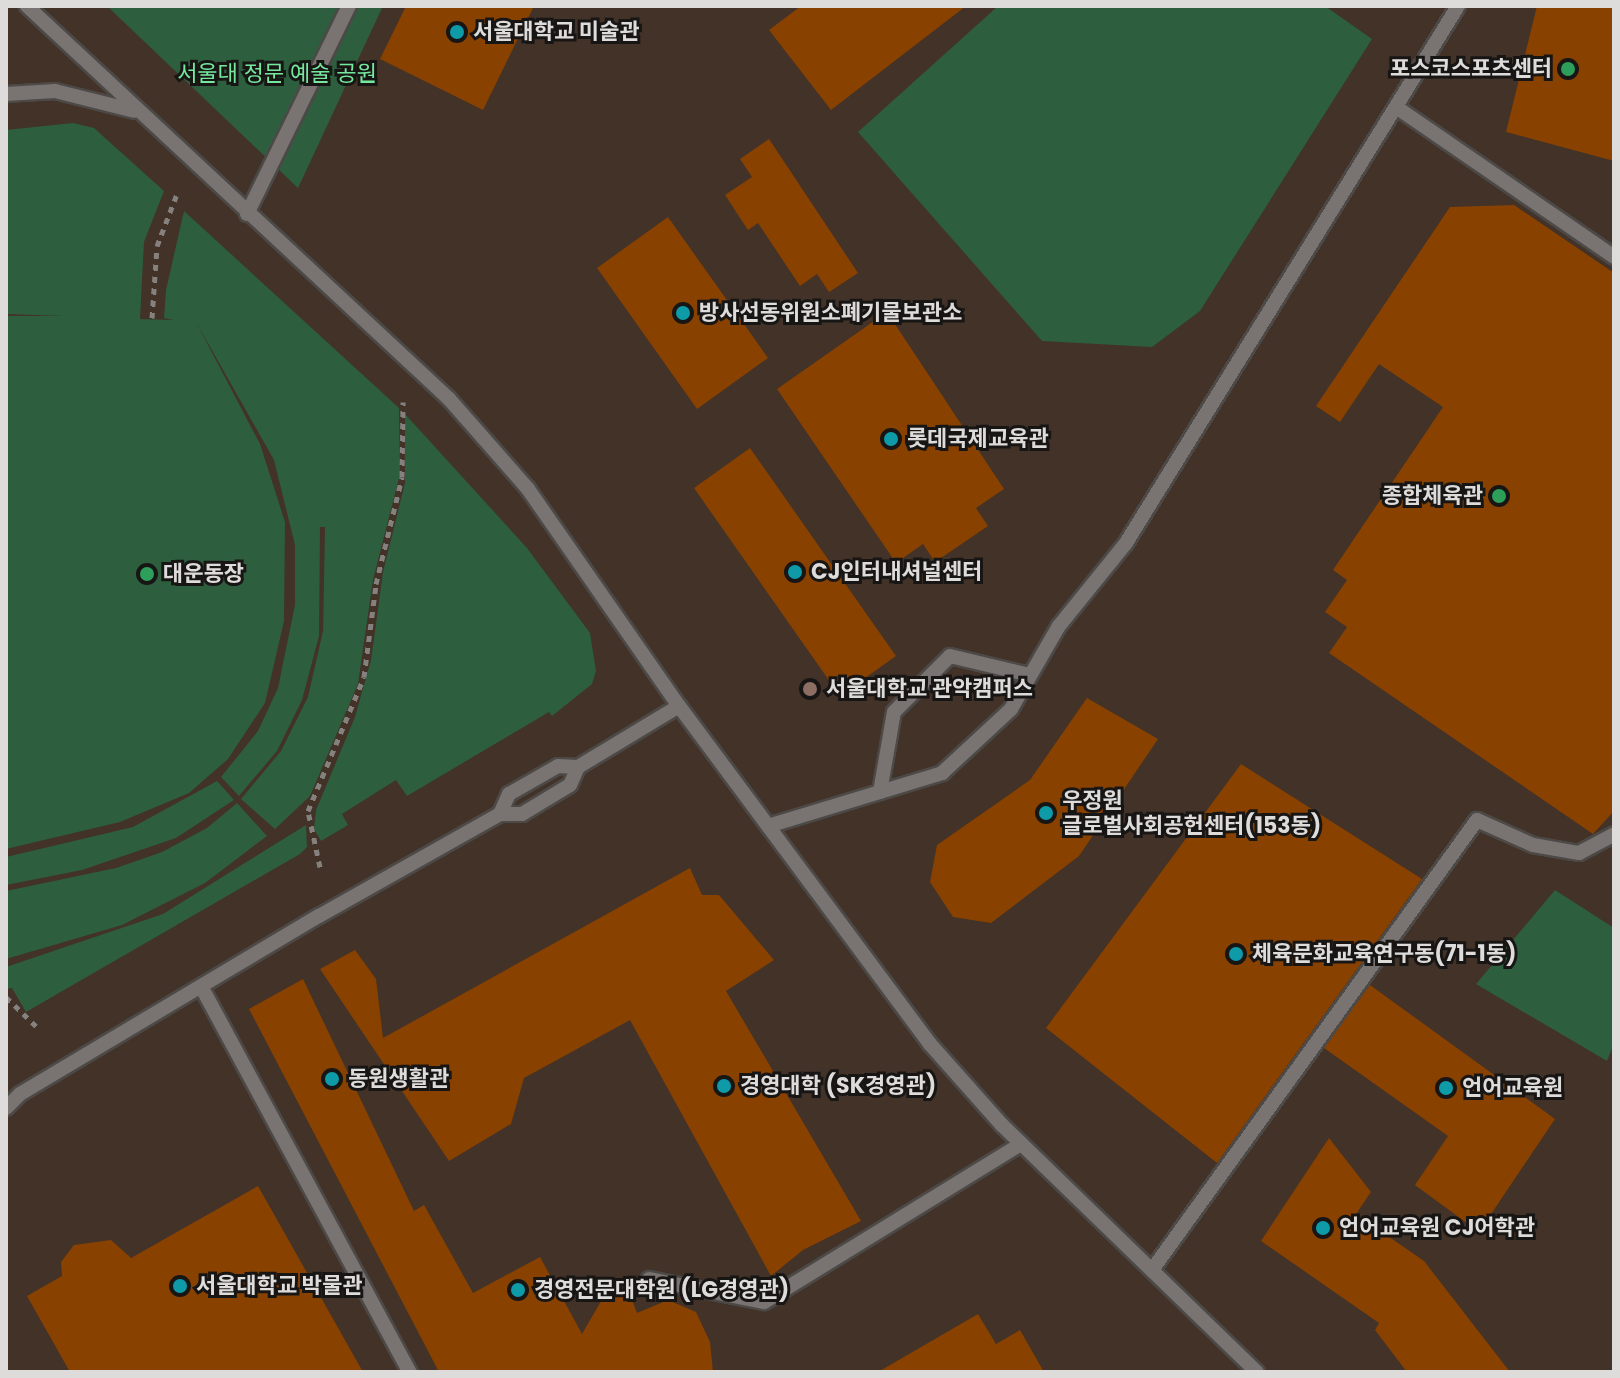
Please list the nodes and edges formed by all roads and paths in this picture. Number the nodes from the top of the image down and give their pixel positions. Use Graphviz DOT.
graph roads {
  1 [pos="27,6"];
  2 [pos="349,6"];
  3 [pos="1458,6"];
  4 [pos="6,94"];
  5 [pos="1396,107"];
  6 [pos="136,112"];
  7 [pos="177,194"];
  8 [pos="247,214"];
  9 [pos="1614,257"];
  10 [pos="152,318"];
  11 [pos="403,402"];
  12 [pos="1030,675"];
  13 [pos="679,706"];
  14 [pos="578,767"];
  15 [pos="880,792"];
  16 [pos="500,814"];
  17 [pos="768,826"];
  18 [pos="1614,834"];
  19 [pos="320,867"];
  20 [pos="202,988"];
  21 [pos="6,997"];
  22 [pos="36,1026"];
  23 [pos="6,1108"];
  24 [pos="1021,1144"];
  25 [pos="1152,1270"];
  26 [pos="649,1279"];
  27 [pos="410,1372"];
  28 [pos="1257,1372"];
  1 -- 6 [label="lane"];
  2 -- 8 [label="lane"];
  3 -- 5 [label="lane"];
  4 -- 6 [label="lane"];
  5 -- 9 [label="lane"];
  5 -- 12 [label="lane"];
  6 -- 8 [label="lane"];
  7 -- 10 [label="path"];
  8 -- 13 [label="lane"];
  11 -- 19 [label="path"];
  12 -- 15 [label="lane"];
  12 -- 15 [label="lane"];
  13 -- 14 [label="lane"];
  13 -- 17 [label="lane"];
  14 -- 16 [label="lane"];
  14 -- 16 [label="lane"];
  15 -- 17 [label="lane"];
  16 -- 20 [label="lane"];
  17 -- 24 [label="lane"];
  18 -- 25 [label="lane"];
  20 -- 23 [label="lane"];
  20 -- 27 [label="lane"];
  21 -- 22 [label="path"];
  24 -- 25 [label="lane"];
  24 -- 26 [label="lane"];
  25 -- 28 [label="lane"];
}
